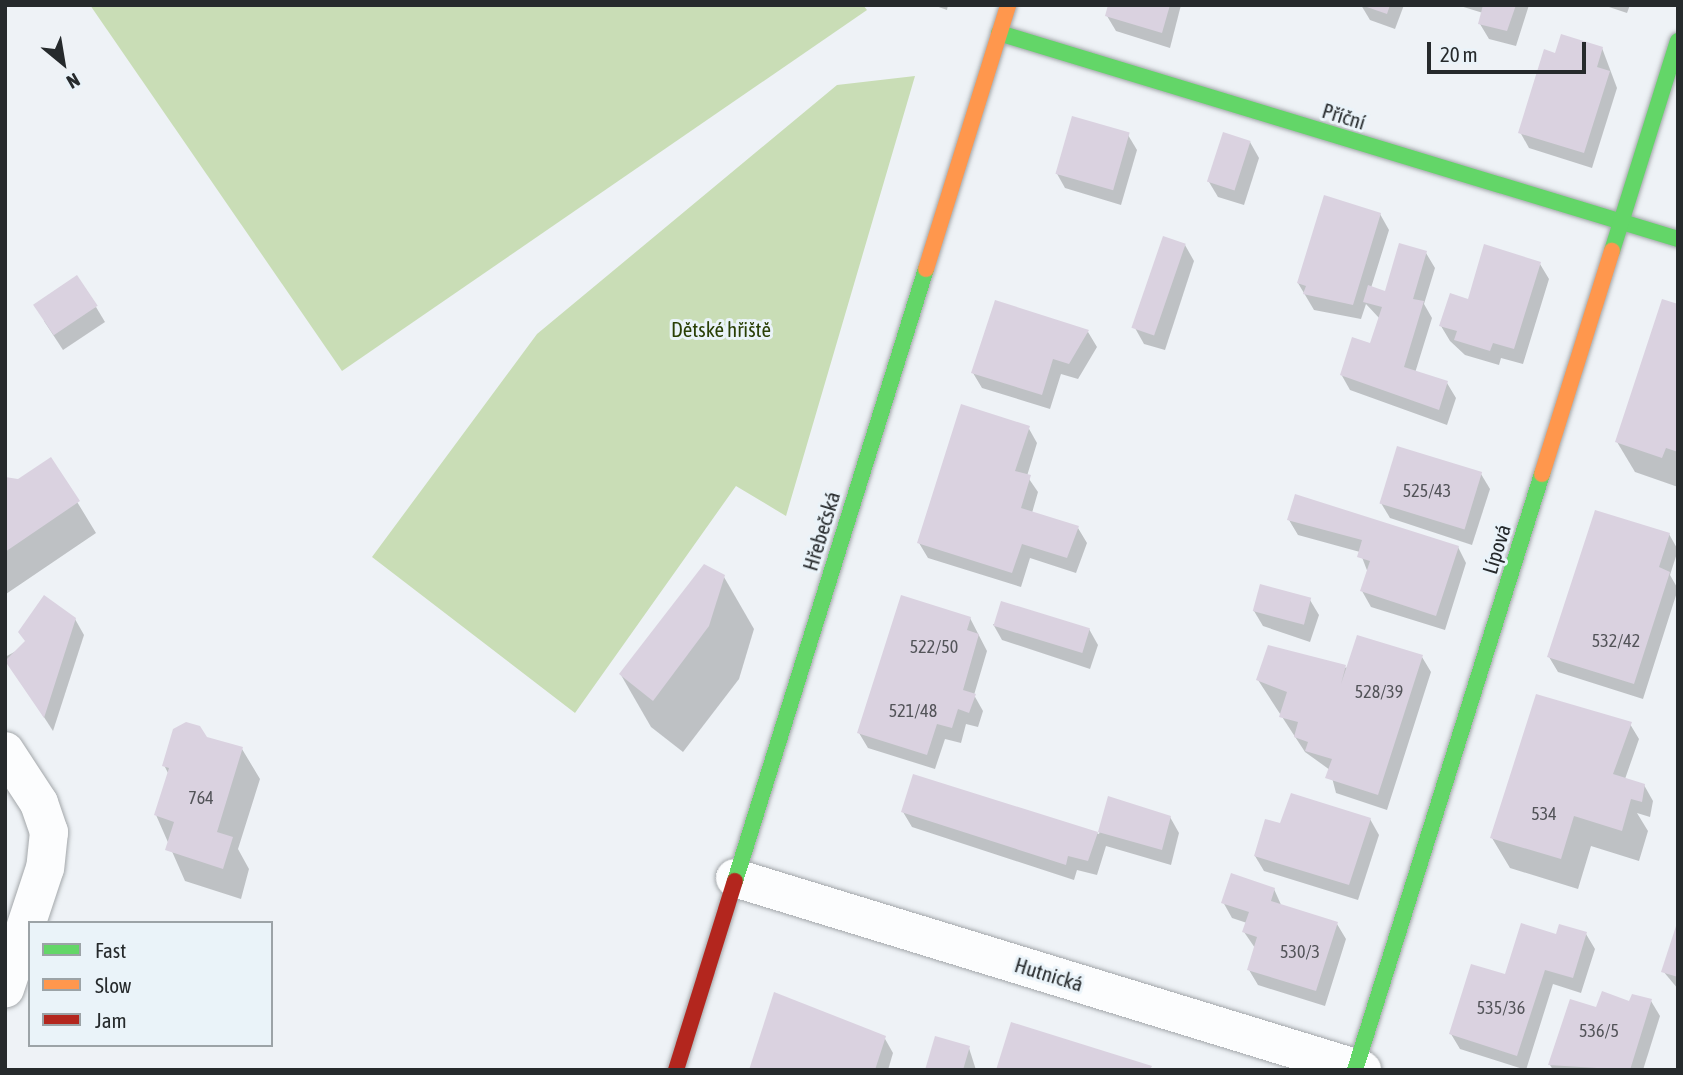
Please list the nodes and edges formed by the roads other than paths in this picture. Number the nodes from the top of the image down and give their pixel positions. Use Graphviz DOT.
graph roads {
  1 [pos="1008,5"];
  2 [pos="999,33"];
  3 [pos="1678,41"];
  4 [pos="1621,222"];
  5 [pos="1678,239"];
  6 [pos="5,751"];
  7 [pos="735,878"];
  8 [pos="5,989"];
  9 [pos="1357,1069"];
  10 [pos="676,1070"];
  1 -- 2 [label="street, Hřebečská"];
  2 -- 4 [label="street, Příční"];
  2 -- 7 [label="street, Hřebečská"];
  3 -- 4 [label="street, Lípová"];
  4 -- 5 [label="street, Příční"];
  4 -- 9 [label="street, Lípová"];
  6 -- 8 [label="street"];
  7 -- 9 [label="street, Hutnická"];
  7 -- 10 [label="street, Hřebečská"];
}
